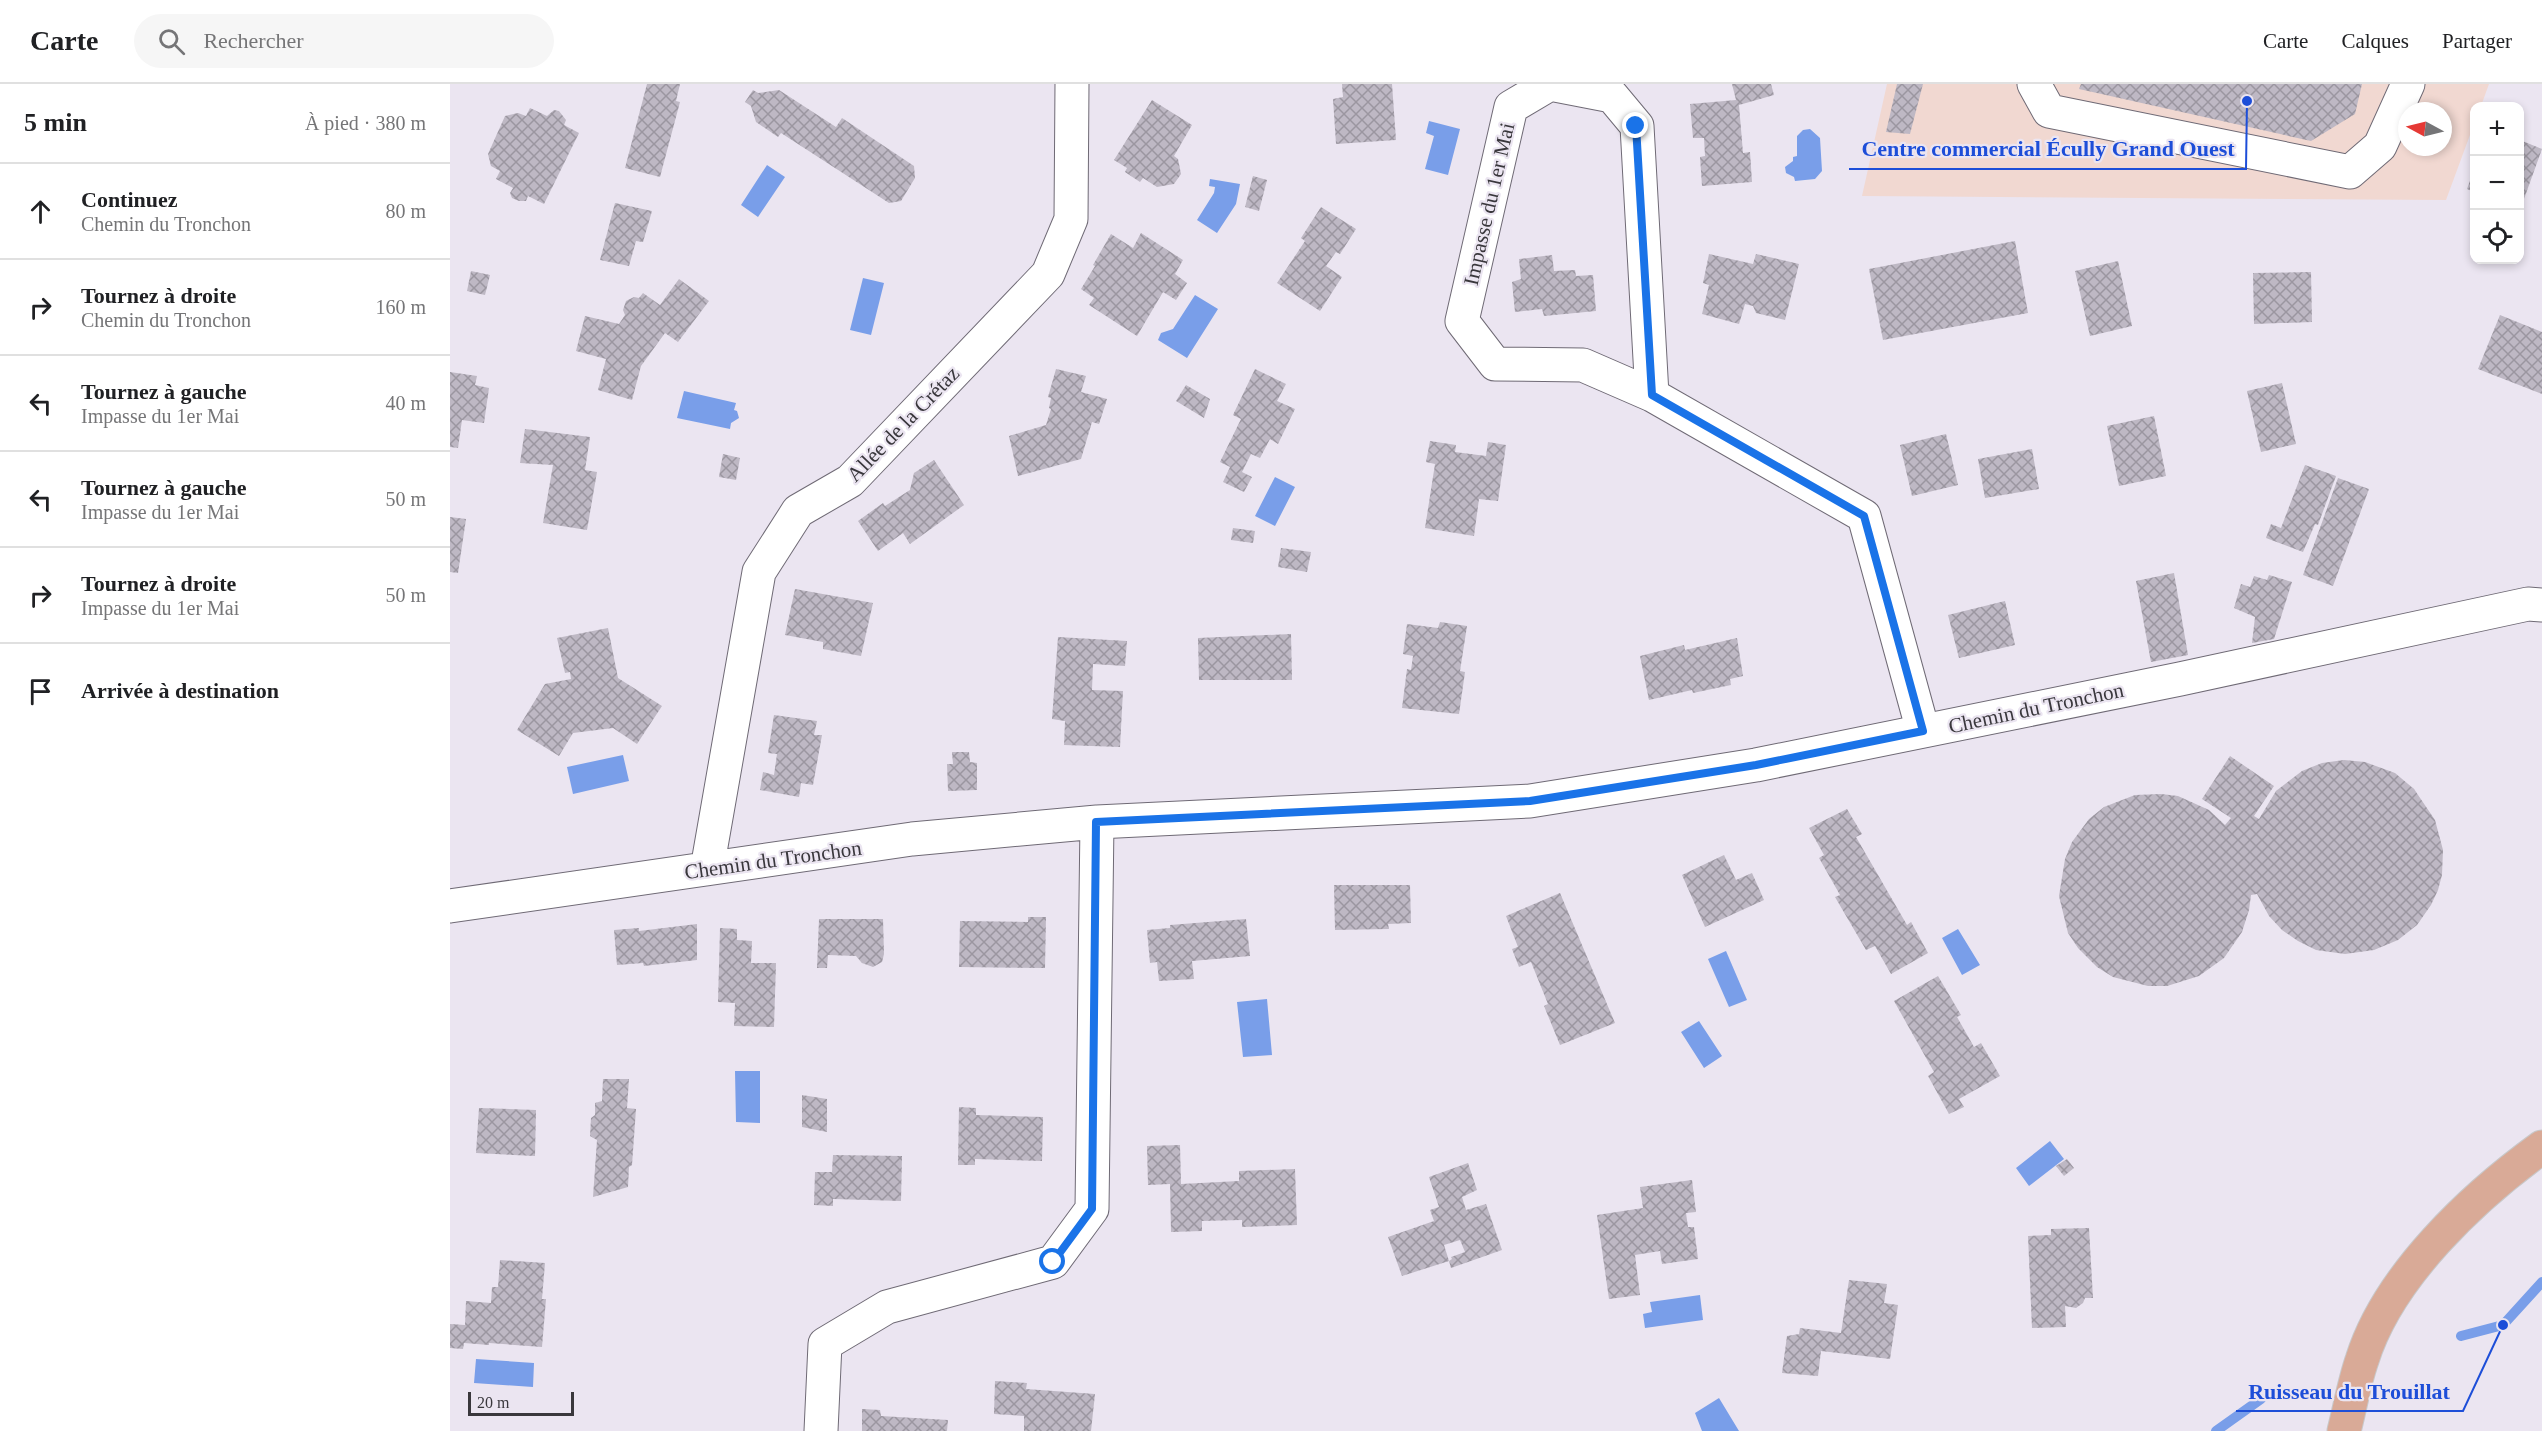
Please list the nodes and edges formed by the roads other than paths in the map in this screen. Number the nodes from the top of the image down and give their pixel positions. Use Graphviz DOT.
graph roads {
  1 [pos="1072,84"];
  2 [pos="2034,84"];
  3 [pos="2408,84"];
  4 [pos="1652,395"];
  5 [pos="2542,605"];
  6 [pos="1923,731"];
  7 [pos="1096,822"];
  8 [pos="707,869"];
  9 [pos="450,906"];
  10 [pos="2542,1148"];
  11 [pos="821,1431"];
  12 [pos="2344,1431"];
  1 -- 8 [label="street, Allée de la Crétaz"];
  2 -- 3 [label="street"];
  4 -- 4 [label="street, Impasse du 1er Mai"];
  4 -- 6 [label="street, Impasse du 1er Mai"];
  5 -- 6 [label="street, Chemin du Tronchon"];
  6 -- 7 [label="street, Chemin du Tronchon"];
  7 -- 8 [label="street, Chemin du Tronchon"];
  7 -- 11 [label="street"];
  8 -- 9 [label="street, Chemin du Tronchon"];
  10 -- 12 [label="main road"];
}
